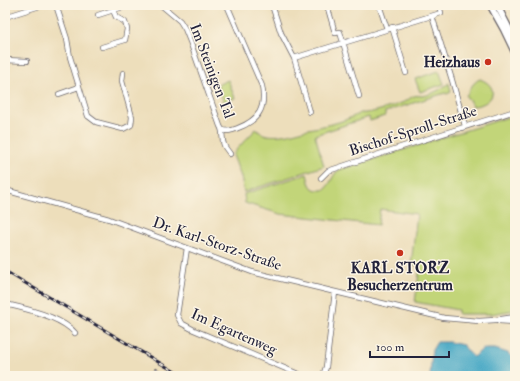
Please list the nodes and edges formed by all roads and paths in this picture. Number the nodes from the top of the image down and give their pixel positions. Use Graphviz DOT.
graph roads {
  1 [pos="43,5"];
  2 [pos="56,5"];
  3 [pos="128,5"];
  4 [pos="161,5"];
  5 [pos="227,5"];
  6 [pos="272,5"];
  7 [pos="326,5"];
  8 [pos="379,5"];
  9 [pos="439,5"];
  10 [pos="490,5"];
  11 [pos="497,5"];
  12 [pos="113,10"];
  13 [pos="98,15"];
  14 [pos="432,16"];
  15 [pos="5,18"];
  16 [pos="390,28"];
  17 [pos="515,40"];
  18 [pos="343,43"];
  19 [pos="102,47"];
  20 [pos="515,53"];
  21 [pos="294,58"];
  22 [pos="5,60"];
  23 [pos="27,61"];
  24 [pos="123,73"];
  25 [pos="406,73"];
  26 [pos="79,87"];
  27 [pos="59,94"];
  28 [pos="359,96"];
  29 [pos="515,111"];
  30 [pos="310,112"];
  31 [pos="465,126"];
  32 [pos="223,130"];
  33 [pos="230,154"];
  34 [pos="321,178"];
  35 [pos="5,190"];
  36 [pos="187,248"];
  37 [pos="335,292"];
  38 [pos="5,304"];
  39 [pos="515,317"];
  40 [pos="495,320"];
  41 [pos="515,322"];
  42 [pos="75,333"];
  43 [pos="156,371"];
  44 [pos="164,376"];
  45 [pos="303,376"];
  46 [pos="321,376"];
  1 -- 15 [label="street"];
  2 -- 26 [label="street"];
  3 -- 12 [label="street"];
  4 -- 32 [label="street, Im Steinigen Tal"];
  5 -- 32 [label="street, Im Steinigen Tal"];
  6 -- 21 [label="street"];
  7 -- 18 [label="street"];
  8 -- 16 [label="street"];
  9 -- 14 [label="street"];
  10 -- 20 [label="street"];
  11 -- 17 [label="street"];
  12 -- 13 [label="street"];
  12 -- 19 [label="street"];
  14 -- 16 [label="street"];
  14 -- 31 [label="street"];
  16 -- 18 [label="street"];
  16 -- 25 [label="street"];
  18 -- 21 [label="street"];
  18 -- 28 [label="street"];
  21 -- 30 [label="street"];
  22 -- 23 [label="street"];
  24 -- 26 [label="street"];
  26 -- 27 [label="street"];
  29 -- 31 [label="street, Bischof-Sproll-Straße"];
  31 -- 34 [label="street, Bischof-Sproll-Straße"];
  32 -- 33 [label="street, Im Steinigen Tal"];
  35 -- 36 [label="street, Dr. Karl-Storz-Straße"];
  36 -- 37 [label="street, Dr. Karl-Storz-Straße"];
  36 -- 45 [label="street, Im Egartenweg"];
  37 -- 40 [label="street, Dr. Karl-Storz-Straße"];
  37 -- 46 [label="street"];
  38 -- 42 [label="street"];
  39 -- 40 [label="street, Dr. Karl-Storz-Straße"];
  40 -- 41 [label="street, Dr. Karl-Storz-Straße"];
  43 -- 44 [label="street"];
}
